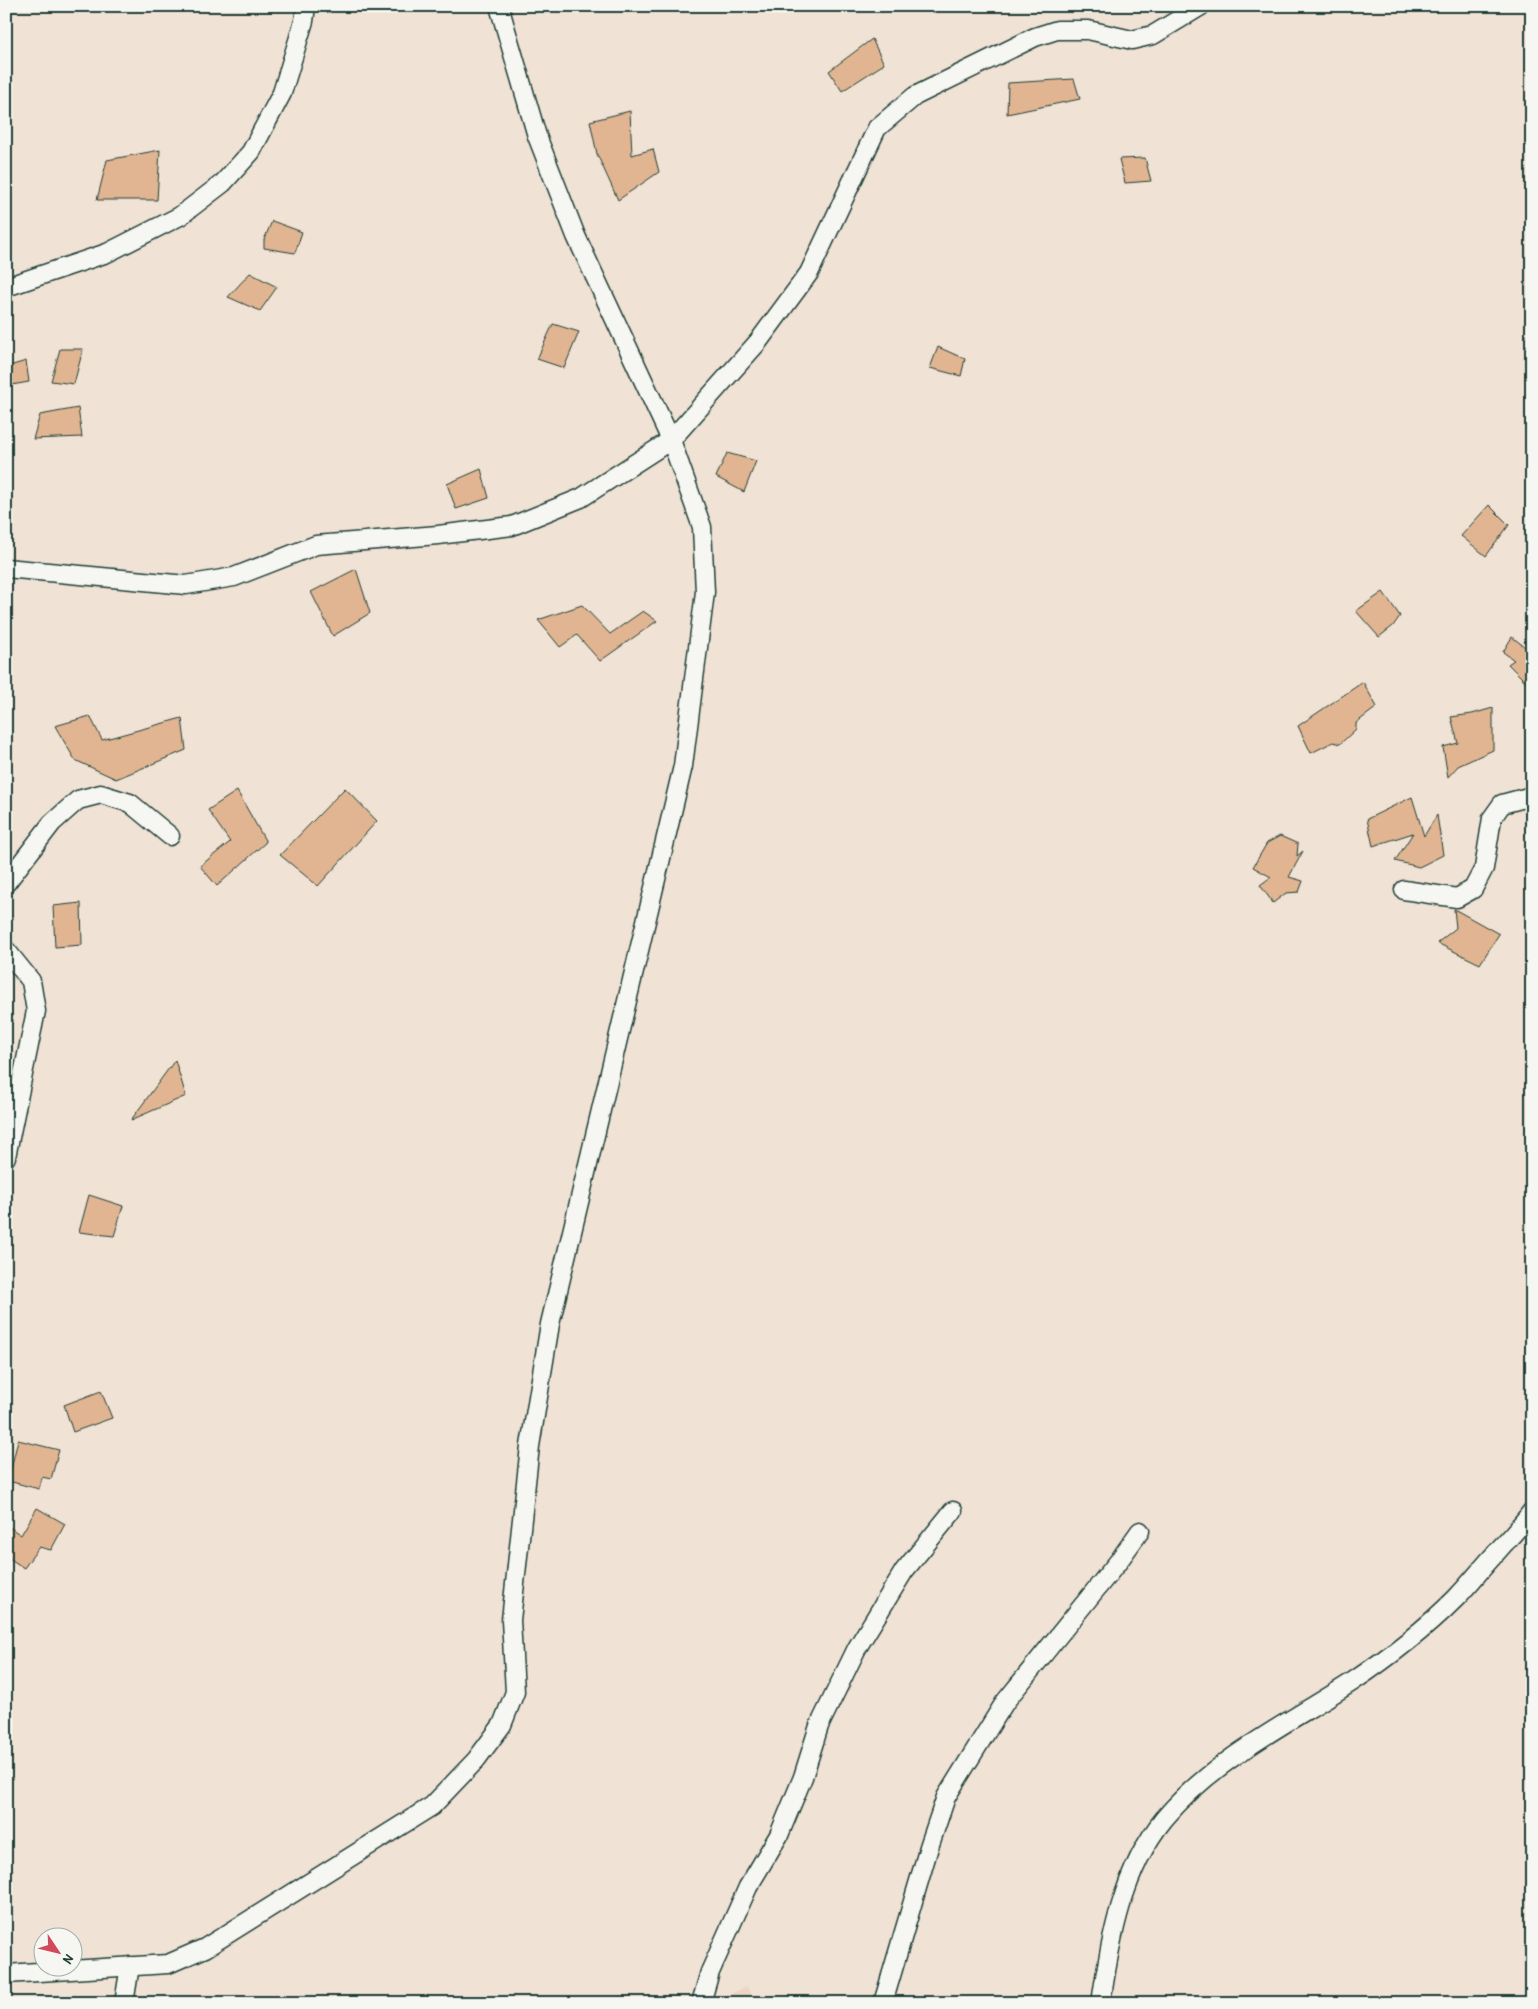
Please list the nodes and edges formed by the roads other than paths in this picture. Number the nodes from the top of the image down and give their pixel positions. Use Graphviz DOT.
graph roads {
  1 [pos="306,6"];
  2 [pos="499,6"];
  3 [pos="1201,6"];
  4 [pos="6,287"];
  5 [pos="671,440"];
  6 [pos="6,568"];
  7 [pos="1532,796"];
  8 [pos="170,836"];
  9 [pos="6,883"];
  10 [pos="1404,890"];
  11 [pos="6,950"];
  12 [pos="6,1156"];
  13 [pos="953,1511"];
  14 [pos="1532,1511"];
  15 [pos="1140,1531"];
  16 [pos="130,1966"];
  17 [pos="6,1974"];
  18 [pos="124,2003"];
  19 [pos="701,2003"];
  20 [pos="883,2003"];
  21 [pos="1101,2003"];
  1 -- 4 [label="street"];
  2 -- 5 [label="street"];
  3 -- 5 [label="street"];
  5 -- 6 [label="street"];
  5 -- 16 [label="street"];
  7 -- 10 [label="street"];
  8 -- 9 [label="street"];
  11 -- 12 [label="street"];
  13 -- 19 [label="street"];
  14 -- 21 [label="street"];
  15 -- 20 [label="street"];
  16 -- 17 [label="street"];
  16 -- 18 [label="street"];
}
